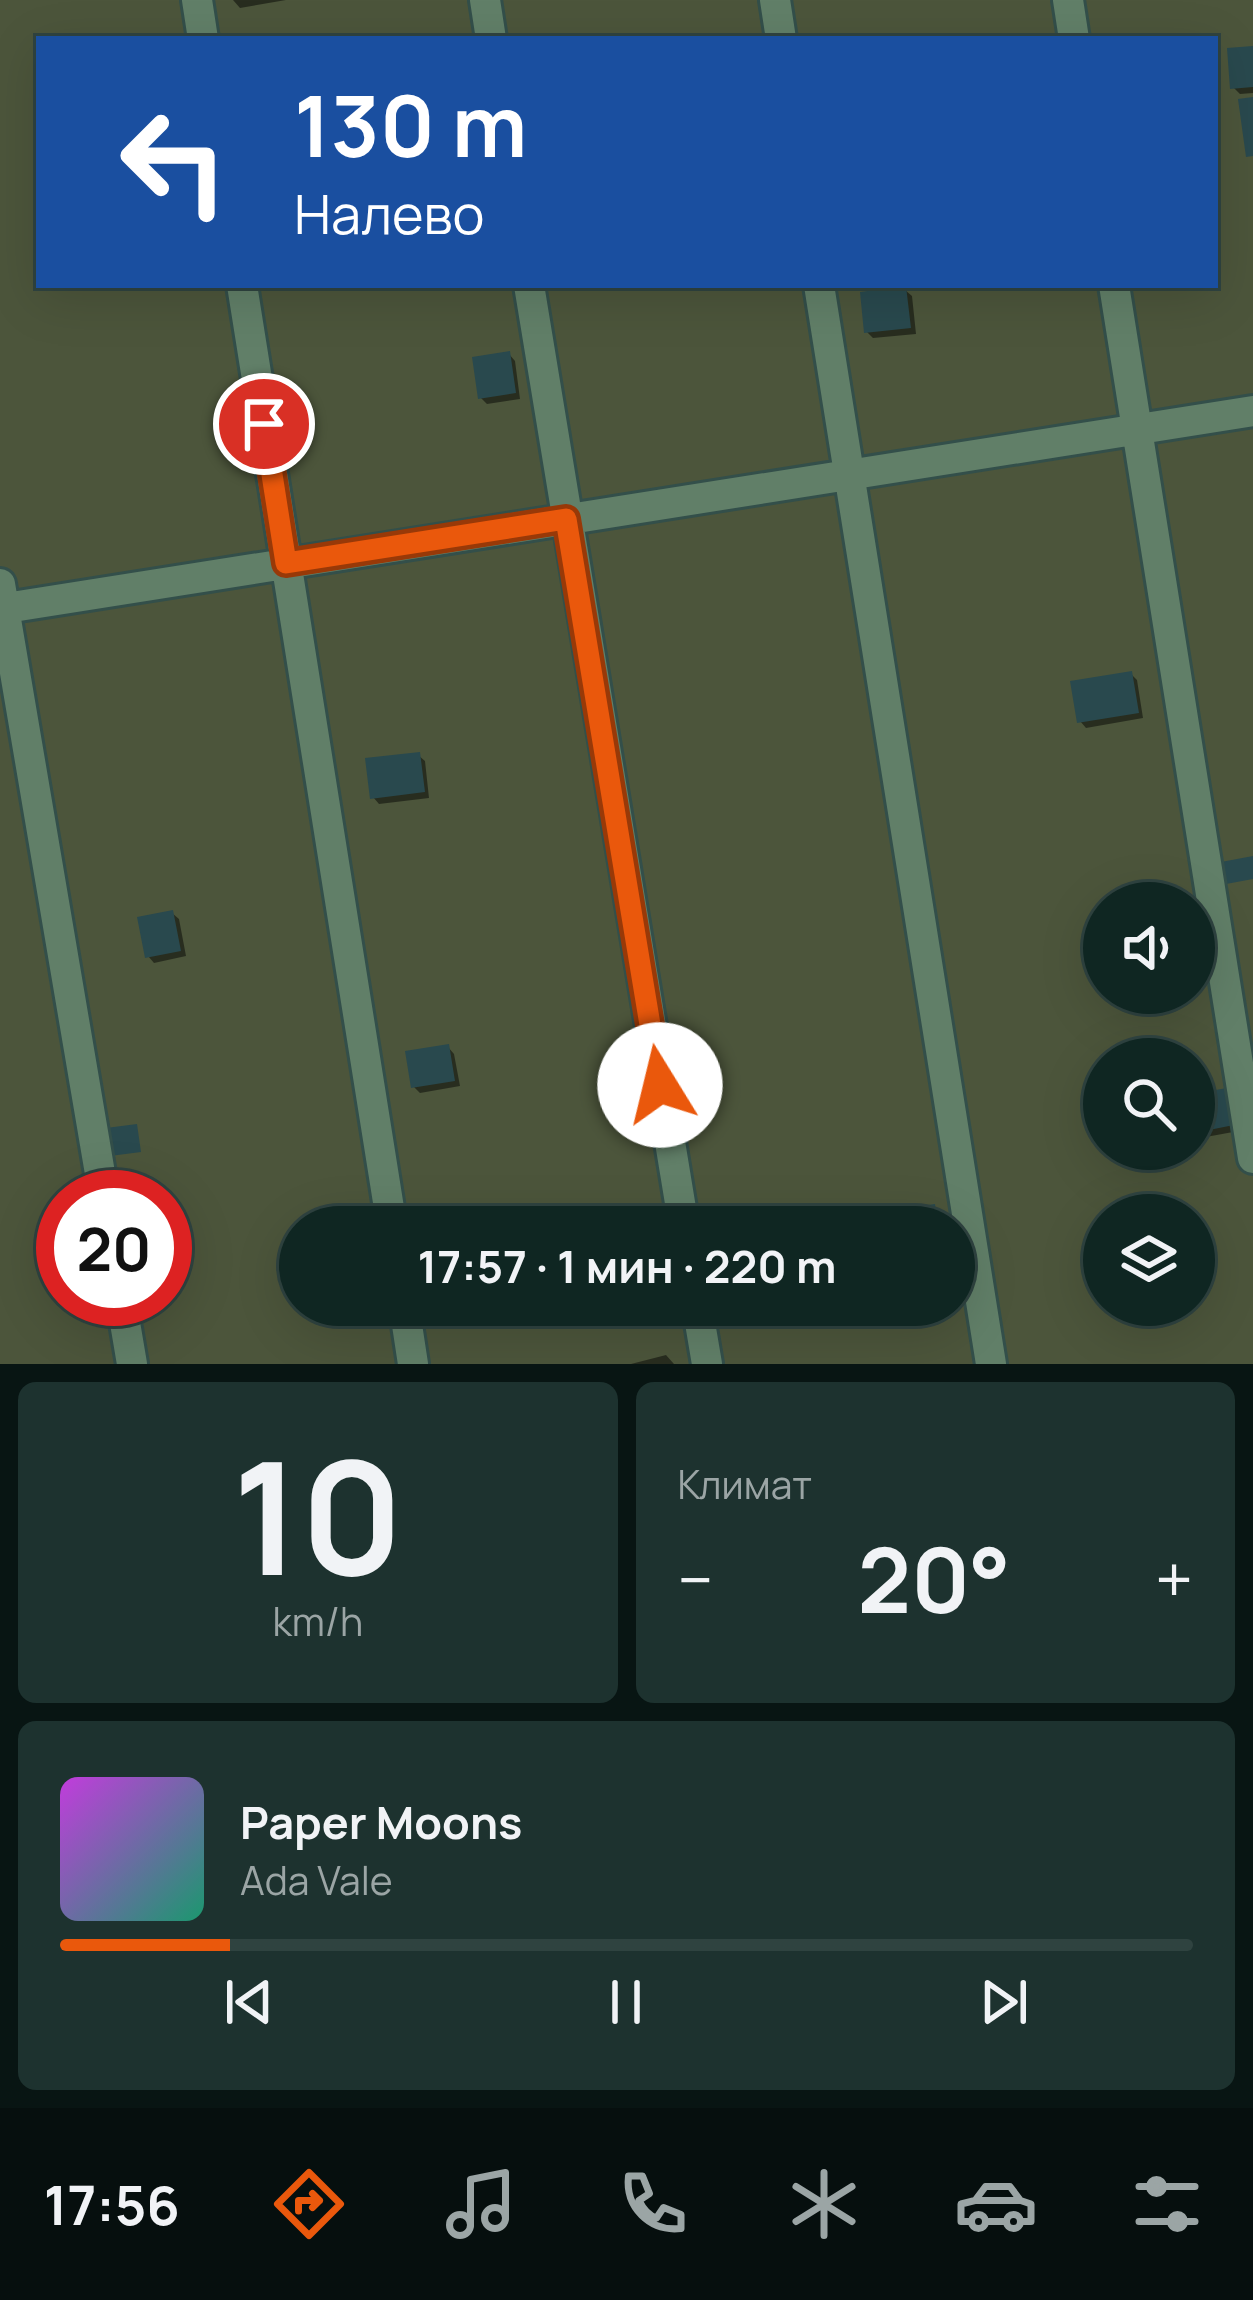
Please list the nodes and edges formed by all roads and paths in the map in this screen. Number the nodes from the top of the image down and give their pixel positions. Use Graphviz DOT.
graph roads {
  1 [pos="197,0"];
  2 [pos="485,0"];
  3 [pos="775,0"];
  4 [pos="1068,0"];
  5 [pos="203,36"];
  6 [pos="491,36"];
  7 [pos="781,36"];
  8 [pos="1074,36"];
  9 [pos="242,288"];
  10 [pos="529,288"];
  11 [pos="819,288"];
  12 [pos="1114,288"];
  13 [pos="1253,412"];
  14 [pos="1137,429"];
  15 [pos="848,474"];
  16 [pos="566,519"];
  17 [pos="286,563"];
  18 [pos="1,600"];
  19 [pos="1253,1158"];
  20 [pos="99,1170"];
  21 [pos="389,1206"];
  22 [pos="680,1206"];
  23 [pos="126,1326"];
  24 [pos="407,1326"];
  25 [pos="701,1326"];
  26 [pos="132,1364"];
  27 [pos="413,1364"];
  28 [pos="707,1364"];
  29 [pos="991,1364"];
  1 -- 5 [label="lane"];
  2 -- 6 [label="lane"];
  3 -- 7 [label="lane"];
  4 -- 8 [label="lane"];
  9 -- 17 [label="lane"];
  10 -- 16 [label="lane"];
  11 -- 15 [label="lane"];
  12 -- 14 [label="lane"];
  13 -- 14 [label="lane"];
  14 -- 15 [label="lane"];
  14 -- 19 [label="lane"];
  15 -- 16 [label="lane"];
  15 -- 29 [label="lane"];
  16 -- 17 [label="lane"];
  16 -- 22 [label="lane"];
  17 -- 18 [label="lane"];
  17 -- 21 [label="lane"];
  18 -- 20 [label="lane"];
  23 -- 26 [label="lane"];
  24 -- 27 [label="lane"];
  25 -- 28 [label="lane"];
}
